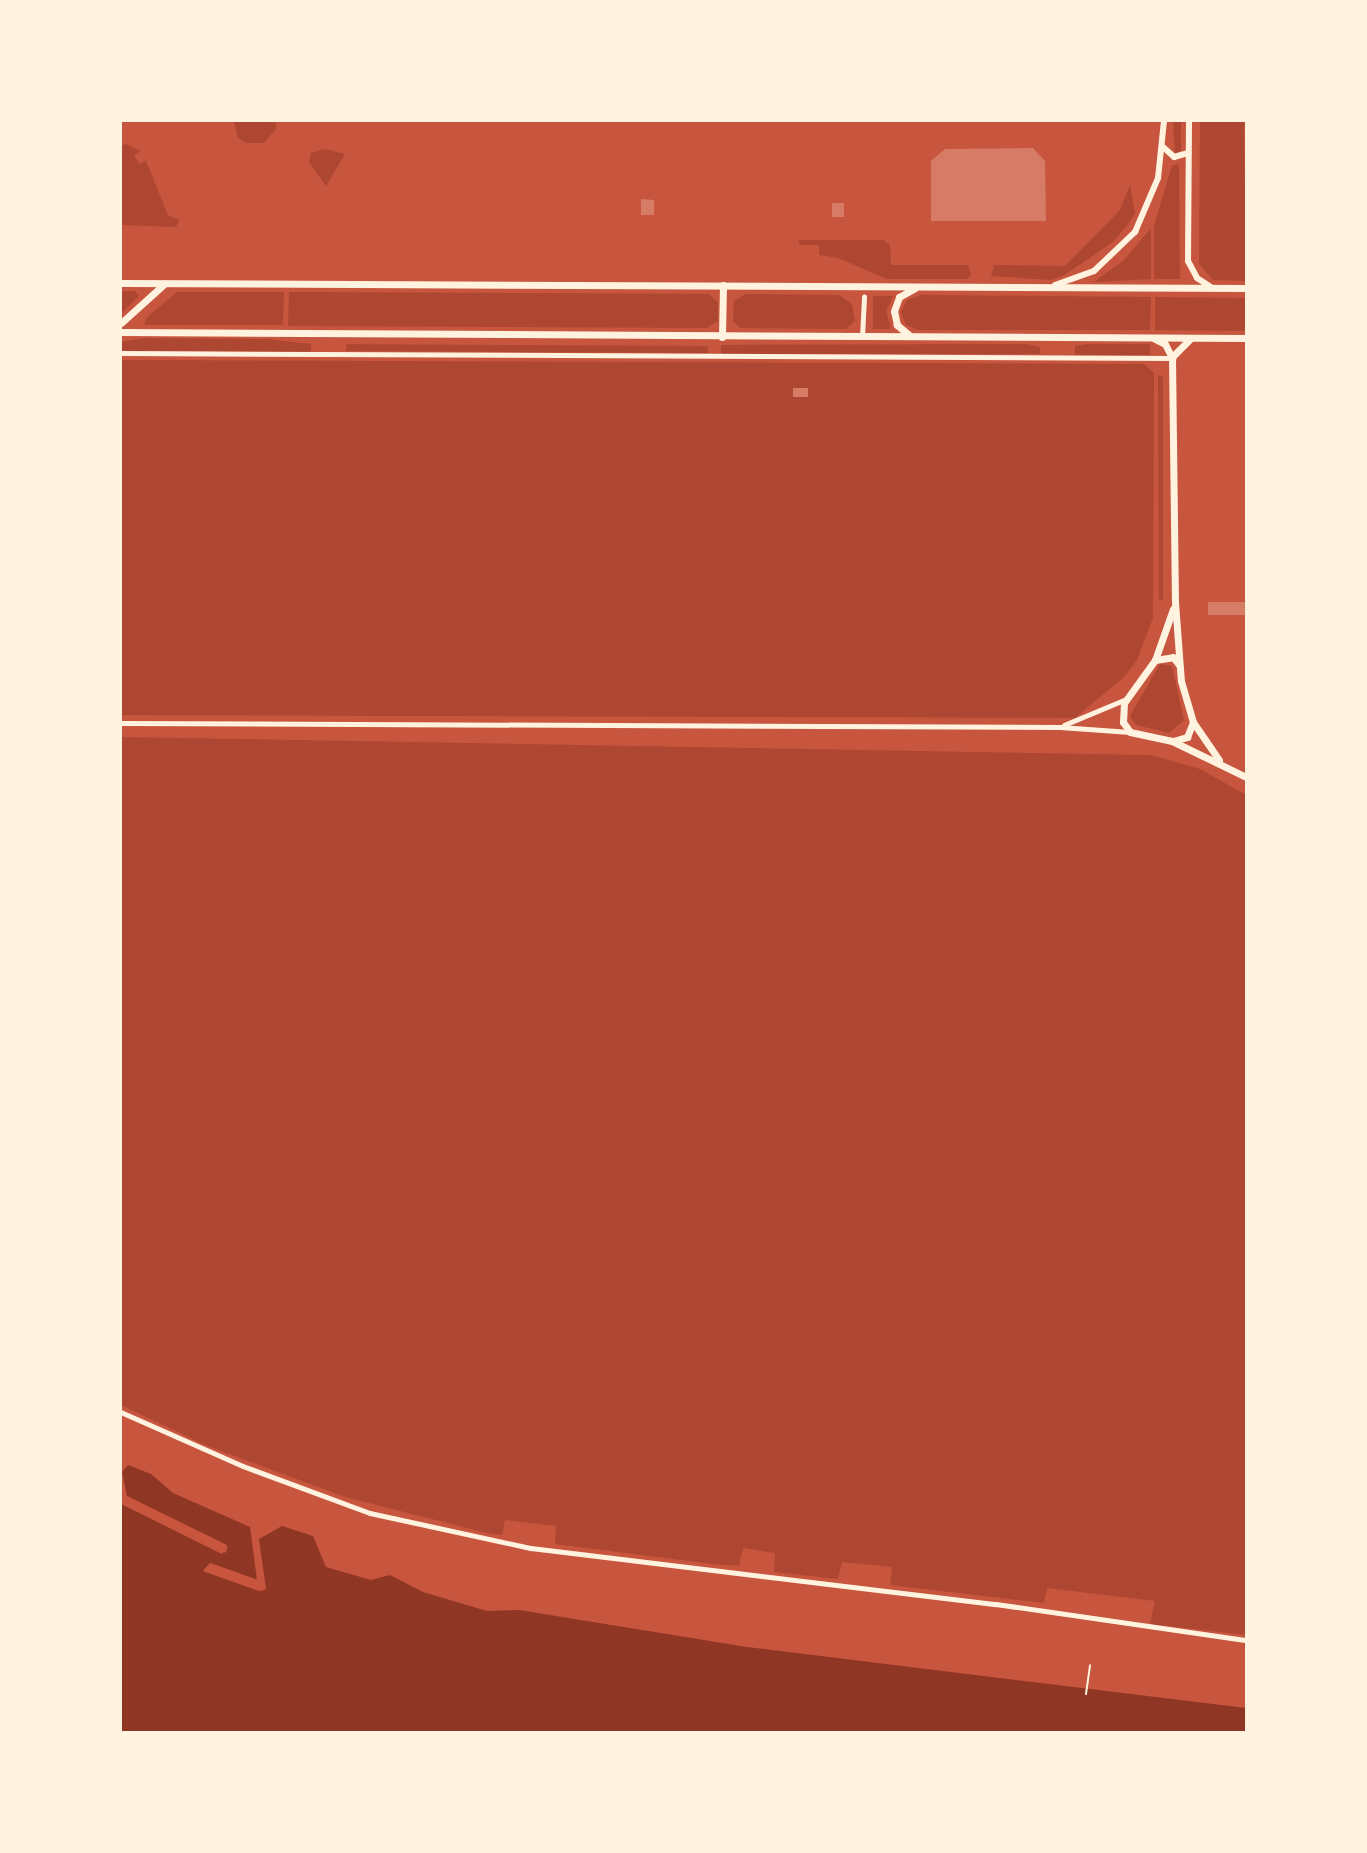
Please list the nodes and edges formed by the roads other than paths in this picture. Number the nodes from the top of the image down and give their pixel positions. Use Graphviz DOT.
graph roads {
  1 [pos="1164,121"];
  2 [pos="1189,121"];
  3 [pos="1163,147"];
  4 [pos="1188,153"];
  5 [pos="121,283"];
  6 [pos="164,283"];
  7 [pos="723,285"];
  8 [pos="923,287"];
  9 [pos="1038,288"];
  10 [pos="1246,288"];
  11 [pos="1216,289"];
  12 [pos="864,297"];
  13 [pos="121,323"];
  14 [pos="121,332"];
  15 [pos="722,337"];
  16 [pos="862,337"];
  17 [pos="912,337"];
  18 [pos="1152,338"];
  19 [pos="1194,338"];
  20 [pos="1246,338"];
  21 [pos="121,353"];
  22 [pos="1172,358"];
  23 [pos="1175,602"];
  24 [pos="1155,660"];
  25 [pos="1180,666"];
  26 [pos="1128,697"];
  27 [pos="1193,722"];
  28 [pos="121,723"];
  29 [pos="1060,727"];
  30 [pos="1130,732"];
  31 [pos="1172,741"];
  32 [pos="1219,760"];
  33 [pos="1246,777"];
  34 [pos="121,1412"];
  35 [pos="1246,1640"];
  1 -- 3 [label="main road"];
  2 -- 4 [label="main road"];
  3 -- 4 [label="main road"];
  3 -- 9 [label="main road"];
  4 -- 11 [label="main road"];
  5 -- 6 [label="main road"];
  6 -- 7 [label="main road"];
  6 -- 13 [label="main road"];
  7 -- 8 [label="main road"];
  7 -- 15 [label="main road"];
  8 -- 9 [label="main road"];
  8 -- 17 [label="main road"];
  9 -- 11 [label="main road"];
  10 -- 11 [label="main road"];
  12 -- 16 [label="street"];
  14 -- 15 [label="main road"];
  15 -- 16 [label="main road"];
  16 -- 17 [label="main road"];
  17 -- 18 [label="main road"];
  18 -- 19 [label="main road"];
  18 -- 22 [label="main road"];
  19 -- 20 [label="main road"];
  19 -- 22 [label="main road"];
  21 -- 22 [label="street"];
  22 -- 23 [label="main road"];
  23 -- 24 [label="main road"];
  23 -- 25 [label="main road"];
  24 -- 25 [label="main road"];
  24 -- 26 [label="main road"];
  25 -- 27 [label="main road"];
  26 -- 29 [label="street"];
  26 -- 30 [label="main road"];
  27 -- 31 [label="main road"];
  27 -- 32 [label="main road"];
  28 -- 29 [label="street"];
  29 -- 30 [label="street"];
  30 -- 31 [label="main road"];
  31 -- 32 [label="main road"];
  32 -- 33 [label="main road"];
  34 -- 35 [label="street"];
}
